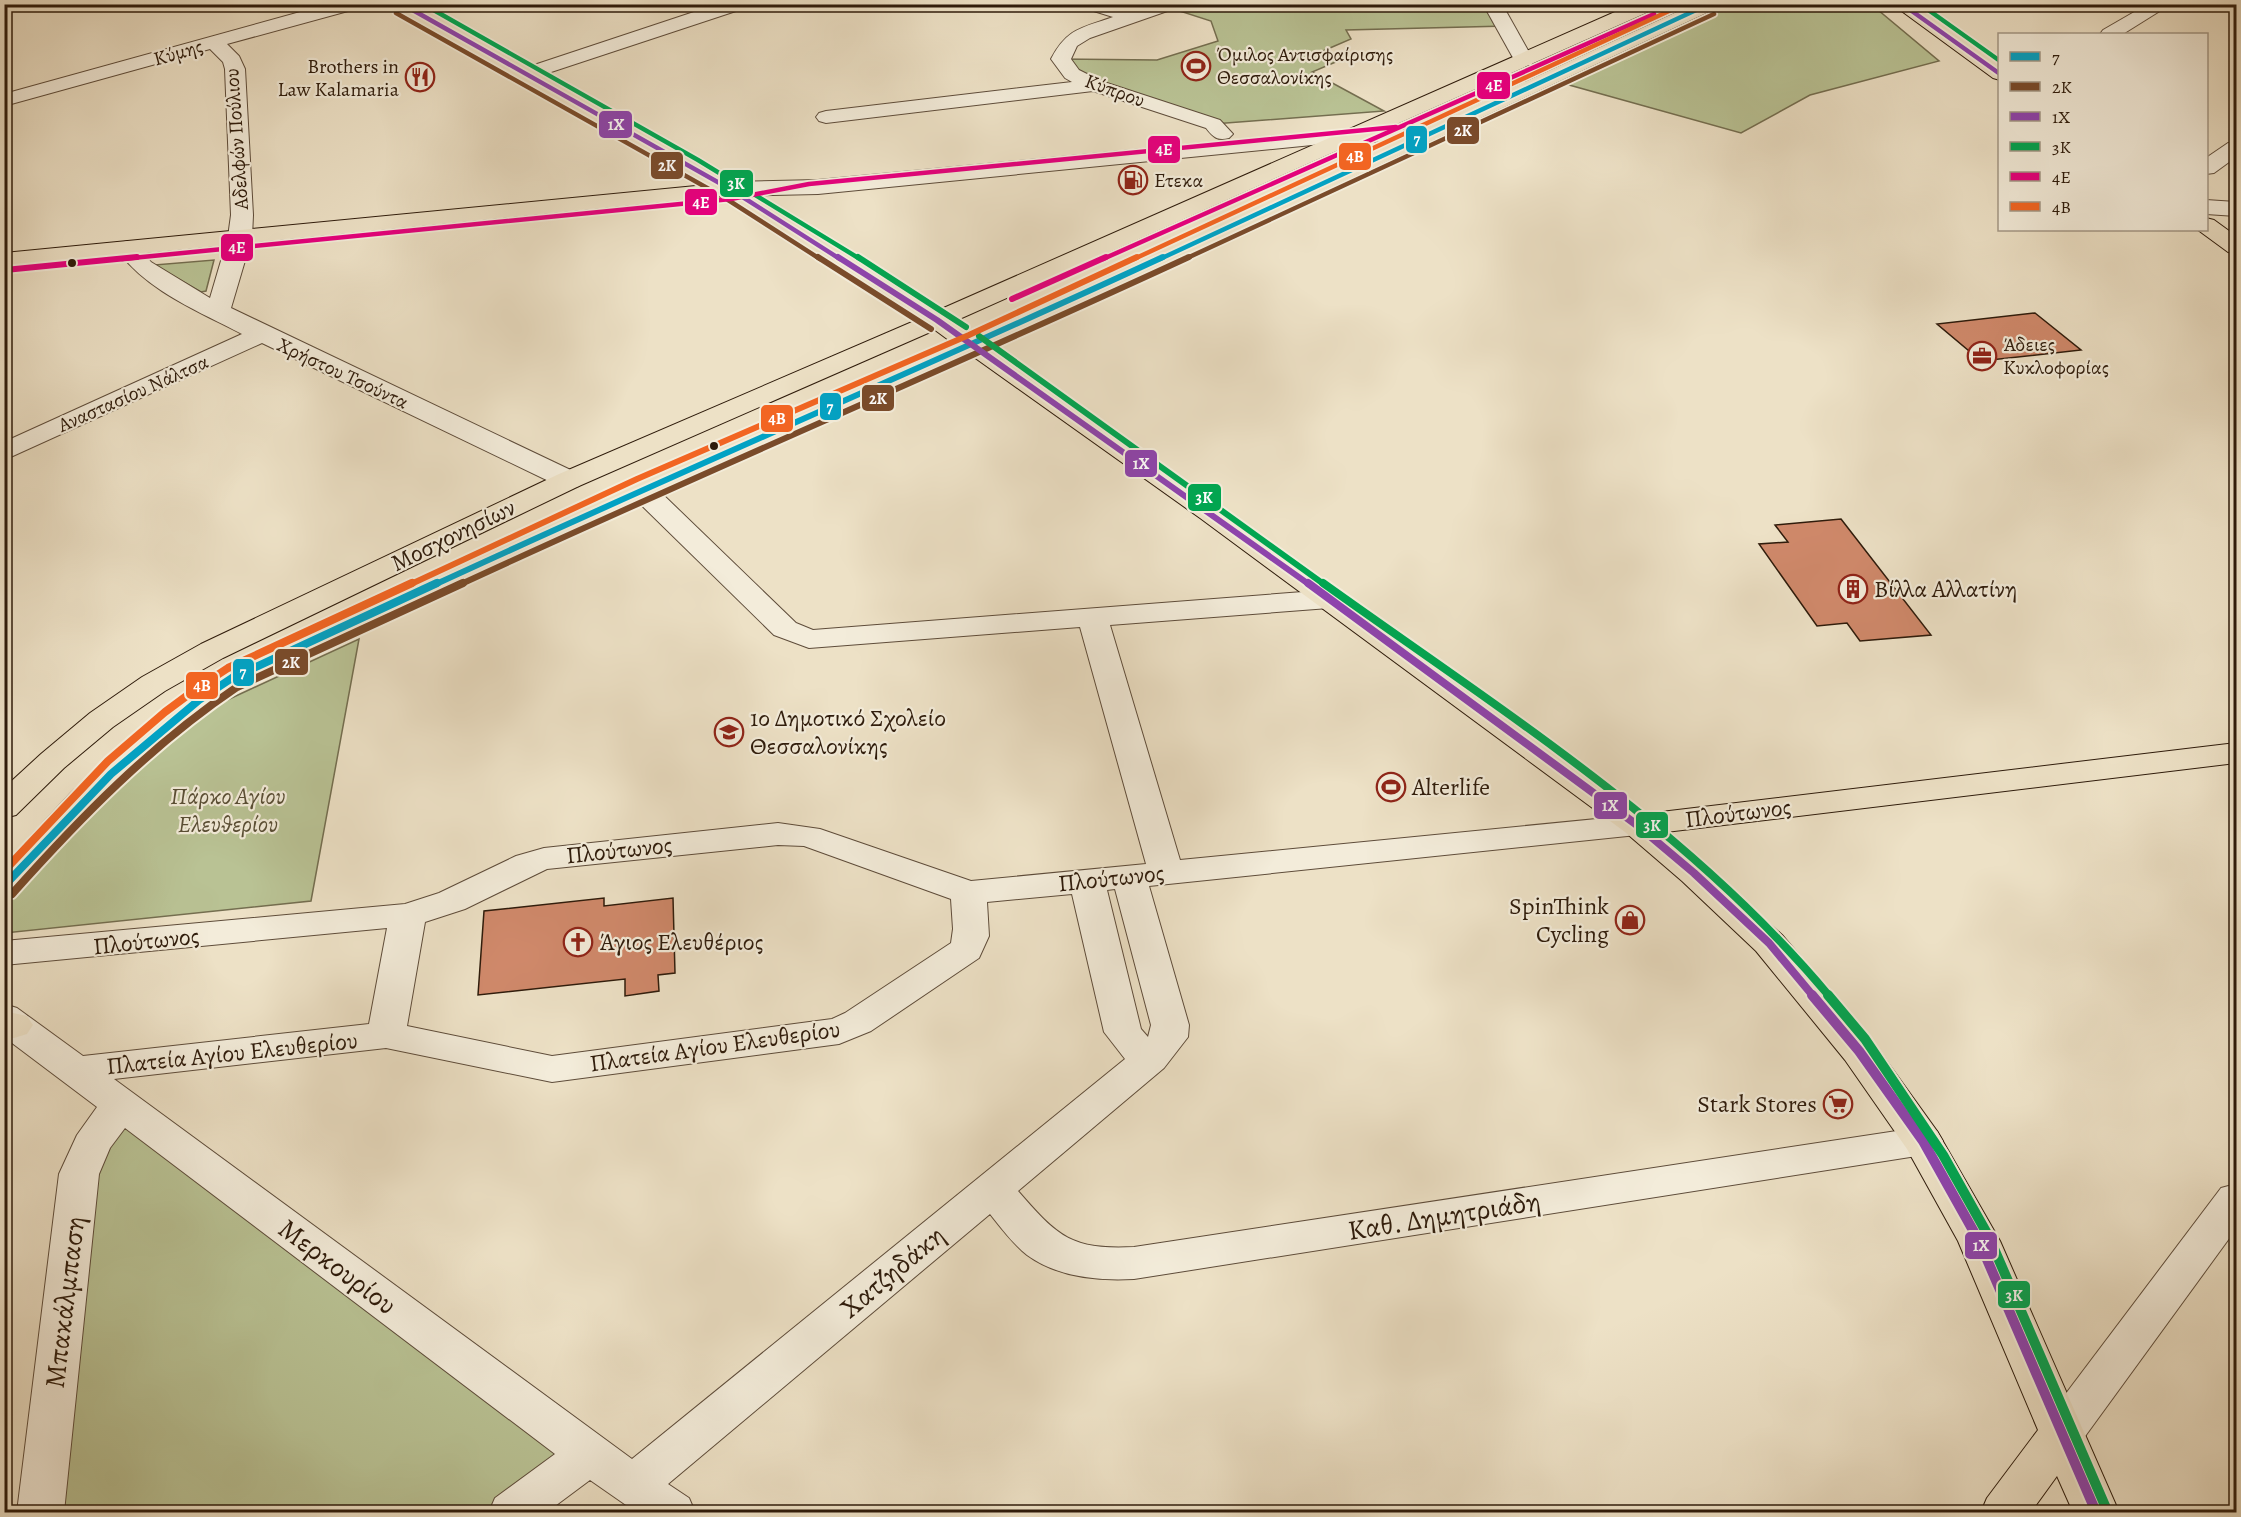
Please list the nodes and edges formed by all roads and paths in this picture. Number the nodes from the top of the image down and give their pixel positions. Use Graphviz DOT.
graph roads {
  1 [pos="352,4"];
  2 [pos="401,4"];
  3 [pos="738,4"];
  4 [pos="1091,4"];
  5 [pos="1169,4"];
  6 [pos="1492,4"];
  7 [pos="1650,4"];
  8 [pos="1710,4"];
  9 [pos="1901,4"];
  10 [pos="2162,4"];
  11 [pos="1131,17"];
  12 [pos="2112,33"];
  13 [pos="213,42"];
  14 [pos="1524,60"];
  15 [pos="1998,71"];
  16 [pos="526,74"];
  17 [pos="1094,86"];
  18 [pos="4,100"];
  19 [pos="826,117"];
  20 [pos="1395,117"];
  21 [pos="1222,134"];
  22 [pos="1430,135"];
  23 [pos="1350,137"];
  24 [pos="2236,148"];
  25 [pos="2208,167"];
  26 [pos="730,189"];
  27 [pos="2208,207"];
  28 [pos="2236,209"];
  29 [pos="2208,226"];
  30 [pos="240,237"];
  31 [pos="2236,247"];
  32 [pos="128,248"];
  33 [pos="4,260"];
  34 [pos="218,311"];
  35 [pos="937,320"];
  36 [pos="262,334"];
  37 [pos="972,345"];
  38 [pos="4,452"];
  39 [pos="569,480"];
  40 [pos="641,489"];
  41 [pos="1329,599"];
  42 [pos="1093,618"];
  43 [pos="2236,753"];
  44 [pos="4,808"];
  45 [pos="1637,825"];
  46 [pos="1166,873"];
  47 [pos="1129,876"];
  48 [pos="1087,881"];
  49 [pos="4,887"];
  50 [pos="968,893"];
  51 [pos="408,915"];
  52 [pos="4,953"];
  53 [pos="8,1022"];
  54 [pos="386,1035"];
  55 [pos="1150,1059"];
  56 [pos="77,1070"];
  57 [pos="122,1105"];
  58 [pos="1923,1141"];
  59 [pos="991,1188"];
  60 [pos="2236,1198"];
  61 [pos="2062,1433"];
  62 [pos="590,1454"];
  63 [pos="635,1484"];
  64 [pos="40,1512"];
  65 [pos="512,1512"];
  66 [pos="672,1512"];
  67 [pos="2004,1512"];
  68 [pos="2096,1512"];
  1 -- 13 [label="street, Κύμης"];
  2 -- 16 [label="main road"];
  3 -- 16 [label="street"];
  4 -- 11 [label="street"];
  5 -- 11 [label="street, Κύπρου"];
  6 -- 14 [label="street"];
  7 -- 14 [label="main road, Μοσχονησίων"];
  8 -- 22 [label="main road, Μοσχονησίων"];
  9 -- 15 [label="main road"];
  10 -- 12 [label="street"];
  11 -- 17 [label="street, Κύπρου"];
  13 -- 18 [label="street, Κύμης"];
  13 -- 30 [label="street, Αδελφών Πούλιου"];
  14 -- 20 [label="main road, Μοσχονησίων"];
  16 -- 26 [label="main road"];
  17 -- 19 [label="street"];
  17 -- 21 [label="street, Κύπρου"];
  20 -- 21 [label="street"];
  20 -- 23 [label="main road, Μοσχονησίων"];
  21 -- 26 [label="street"];
  22 -- 23 [label="street"];
  22 -- 37 [label="main road, Μοσχονησίων"];
  23 -- 26 [label="street"];
  23 -- 35 [label="main road, Μοσχονησίων"];
  24 -- 25 [label="street"];
  26 -- 30 [label="main road"];
  26 -- 35 [label="main road"];
  27 -- 28 [label="street"];
  29 -- 31 [label="main road"];
  30 -- 32 [label="main road"];
  30 -- 34 [label="street, Αδελφών Πούλιου"];
  32 -- 33 [label="main road"];
  32 -- 34 [label="street, Χρήστου Τσούντα"];
  34 -- 36 [label="street, Χρήστου Τσούντα"];
  35 -- 37 [label="main road"];
  35 -- 39 [label="main road, Μοσχονησίων"];
  36 -- 38 [label="street, Αναστασίου Νάλτσα"];
  36 -- 39 [label="street, Χρήστου Τσούντα"];
  37 -- 40 [label="main road, Μοσχονησίων"];
  37 -- 41 [label="main road"];
  39 -- 44 [label="main road, Μοσχονησίων"];
  40 -- 42 [label="street"];
  40 -- 49 [label="main road, Μοσχονησίων"];
  41 -- 42 [label="street"];
  41 -- 45 [label="main road"];
  42 -- 46 [label="street"];
  43 -- 45 [label="main road, Πλούτωνος"];
  45 -- 46 [label="street, Πλούτωνος"];
  45 -- 58 [label="main road"];
  46 -- 47 [label="street, Πλούτωνος"];
  47 -- 48 [label="street, Πλούτωνος"];
  47 -- 55 [label="street, Χατζηδάκη"];
  48 -- 50 [label="street, Πλούτωνος"];
  48 -- 55 [label="street"];
  50 -- 51 [label="street, Πλούτωνος"];
  50 -- 54 [label="street, Πλατεία Αγίου Ελευθερίου"];
  51 -- 52 [label="street, Πλούτωνος"];
  51 -- 54 [label="street, Πλατεία Αγίου Ελευθερίου"];
  53 -- 56 [label="street, Μερκουρίου"];
  54 -- 56 [label="street, Πλατεία Αγίου Ελευθερίου"];
  55 -- 59 [label="street, Χατζηδάκη"];
  56 -- 57 [label="street, Μερκουρίου"];
  57 -- 62 [label="street, Μερκουρίου"];
  57 -- 64 [label="street, Μπακάλμπαση"];
  58 -- 59 [label="street, Καθ. Δημητριάδη"];
  58 -- 61 [label="main road"];
  59 -- 63 [label="street, Χατζηδάκη"];
  60 -- 61 [label="street"];
  61 -- 67 [label="main road"];
  61 -- 68 [label="main road"];
  62 -- 63 [label="street, Μερκουρίου"];
  62 -- 65 [label="street"];
  63 -- 66 [label="street, Μερκουρίου"];
}
